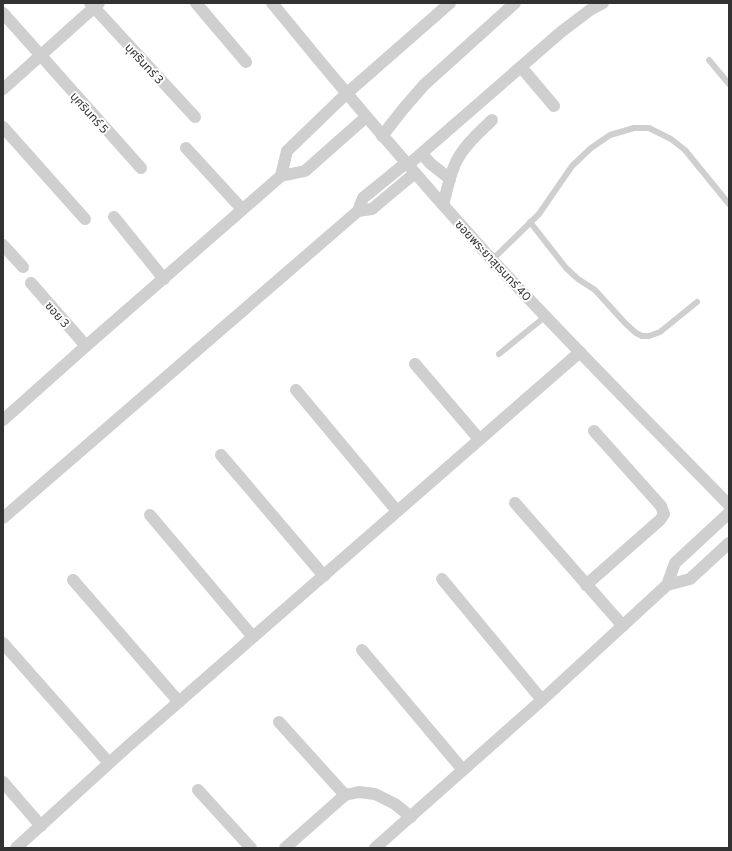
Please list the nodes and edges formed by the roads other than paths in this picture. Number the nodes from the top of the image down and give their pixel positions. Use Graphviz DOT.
graph roads {
  1 [pos="196,3"];
  2 [pos="272,3"];
  3 [pos="450,3"];
  4 [pos="515,3"];
  5 [pos="603,3"];
  6 [pos="95,5"];
  7 [pos="3,13"];
  8 [pos="40,56"];
  9 [pos="709,60"];
  10 [pos="246,62"];
  11 [pos="521,67"];
  12 [pos="729,84"];
  13 [pos="3,89"];
  14 [pos="346,94"];
  15 [pos="554,106"];
  16 [pos="195,117"];
  17 [pos="366,118"];
  18 [pos="492,120"];
  19 [pos="3,127"];
  20 [pos="382,136"];
  21 [pos="186,148"];
  22 [pos="422,154"];
  23 [pos="410,167"];
  24 [pos="140,168"];
  25 [pos="281,176"];
  26 [pos="450,179"];
  27 [pos="729,203"];
  28 [pos="443,205"];
  29 [pos="242,209"];
  30 [pos="114,217"];
  31 [pos="85,219"];
  32 [pos="530,222"];
  33 [pos="3,245"];
  34 [pos="492,259"];
  35 [pos="23,267"];
  36 [pos="164,279"];
  37 [pos="31,283"];
  38 [pos="697,302"];
  39 [pos="546,316"];
  40 [pos="86,346"];
  41 [pos="580,352"];
  42 [pos="499,354"];
  43 [pos="415,364"];
  44 [pos="296,390"];
  45 [pos="4,416"];
  46 [pos="594,431"];
  47 [pos="479,439"];
  48 [pos="221,455"];
  49 [pos="515,503"];
  50 [pos="729,505"];
  51 [pos="397,511"];
  52 [pos="729,513"];
  53 [pos="150,515"];
  54 [pos="3,518"];
  55 [pos="729,543"];
  56 [pos="324,576"];
  57 [pos="442,579"];
  58 [pos="73,580"];
  59 [pos="586,585"];
  60 [pos="667,585"];
  61 [pos="623,626"];
  62 [pos="253,637"];
  63 [pos="3,643"];
  64 [pos="362,650"];
  65 [pos="542,700"];
  66 [pos="179,702"];
  67 [pos="279,722"];
  68 [pos="109,763"];
  69 [pos="463,770"];
  70 [pos="3,782"];
  71 [pos="198,790"];
  72 [pos="345,795"];
  73 [pos="411,817"];
  74 [pos="41,826"];
  75 [pos="16,848"];
  76 [pos="250,848"];
  77 [pos="285,848"];
  78 [pos="375,848"];
  1 -- 10 [label="street"];
  2 -- 14 [label="street, ซอยพระยาสุเรนทร์ 40"];
  3 -- 14 [label="street"];
  4 -- 20 [label="street"];
  5 -- 11 [label="street"];
  6 -- 8 [label="street"];
  6 -- 16 [label="street, บุศรินทร์ 3"];
  7 -- 8 [label="street, บุศรินทร์ 5"];
  8 -- 13 [label="street"];
  8 -- 24 [label="street, บุศรินทร์ 5"];
  9 -- 12 [label="lane"];
  11 -- 15 [label="street"];
  11 -- 22 [label="street"];
  14 -- 17 [label="street, ซอยพระยาสุเรนทร์ 40"];
  14 -- 25 [label="street"];
  17 -- 20 [label="street, ซอยพระยาสุเรนทร์ 40"];
  17 -- 25 [label="street"];
  18 -- 26 [label="street"];
  19 -- 31 [label="street"];
  20 -- 23 [label="street, ซอยพระยาสุเรนทร์ 40"];
  21 -- 29 [label="street"];
  22 -- 23 [label="street"];
  22 -- 26 [label="street"];
  23 -- 28 [label="street, ซอยพระยาสุเรนทร์ 40"];
  23 -- 54 [label="street"];
  25 -- 29 [label="street"];
  26 -- 28 [label="street"];
  27 -- 32 [label="lane"];
  28 -- 34 [label="street, ซอยพระยาสุเรนทร์ 40"];
  29 -- 36 [label="street"];
  30 -- 36 [label="street"];
  32 -- 34 [label="lane"];
  32 -- 38 [label="lane"];
  33 -- 35 [label="street"];
  34 -- 39 [label="street, ซอยพระยาสุเรนทร์ 40"];
  36 -- 40 [label="street"];
  37 -- 40 [label="street, ซอย 3"];
  39 -- 41 [label="street, ซอยพระยาสุเรนทร์ 40"];
  39 -- 42 [label="lane"];
  40 -- 45 [label="street"];
  41 -- 47 [label="street"];
  41 -- 50 [label="street, ซอยพระยาสุเรนทร์ 40"];
  43 -- 47 [label="street"];
  44 -- 51 [label="street"];
  46 -- 59 [label="street"];
  47 -- 51 [label="street"];
  48 -- 56 [label="street"];
  49 -- 59 [label="street"];
  51 -- 56 [label="street"];
  52 -- 60 [label="street"];
  53 -- 62 [label="street"];
  55 -- 60 [label="street"];
  56 -- 62 [label="street"];
  57 -- 65 [label="street"];
  58 -- 66 [label="street"];
  59 -- 61 [label="street"];
  60 -- 61 [label="street"];
  61 -- 65 [label="street"];
  62 -- 66 [label="street"];
  63 -- 68 [label="street"];
  64 -- 69 [label="street"];
  65 -- 69 [label="street"];
  66 -- 68 [label="street"];
  67 -- 72 [label="street"];
  68 -- 74 [label="street"];
  69 -- 73 [label="street"];
  70 -- 74 [label="street"];
  71 -- 76 [label="street"];
  72 -- 73 [label="street"];
  72 -- 77 [label="street"];
  73 -- 78 [label="street"];
  74 -- 75 [label="street"];
}
